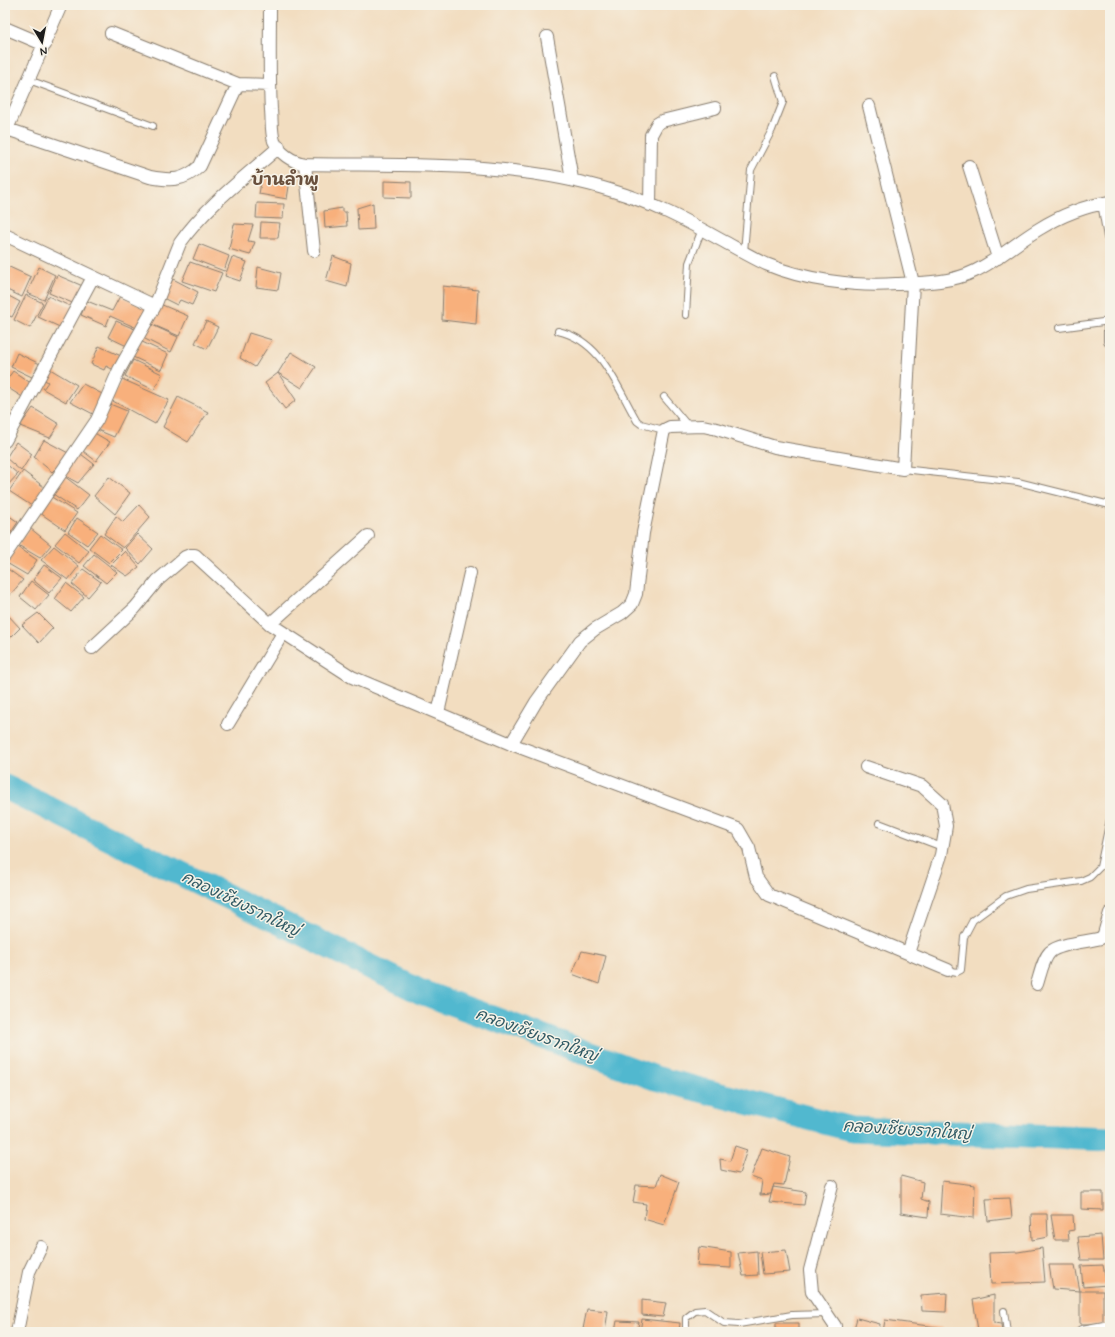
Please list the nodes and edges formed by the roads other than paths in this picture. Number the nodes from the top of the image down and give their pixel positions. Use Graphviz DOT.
graph roads {
  1 [pos="60,5"];
  2 [pos="270,5"];
  3 [pos="5,28"];
  4 [pos="111,33"];
  5 [pos="547,37"];
  6 [pos="45,44"];
  7 [pos="775,76"];
  8 [pos="29,80"];
  9 [pos="238,84"];
  10 [pos="270,85"];
  11 [pos="869,106"];
  12 [pos="715,108"];
  13 [pos="153,126"];
  14 [pos="6,131"];
  15 [pos="279,147"];
  16 [pos="305,164"];
  17 [pos="969,166"];
  18 [pos="572,179"];
  19 [pos="1107,202"];
  20 [pos="650,205"];
  21 [pos="702,229"];
  22 [pos="5,235"];
  23 [pos="1110,237"];
  24 [pos="314,251"];
  25 [pos="744,252"];
  26 [pos="998,258"];
  27 [pos="93,277"];
  28 [pos="914,283"];
  29 [pos="155,306"];
  30 [pos="686,315"];
  31 [pos="1110,321"];
  32 [pos="1110,327"];
  33 [pos="1060,328"];
  34 [pos="558,331"];
  35 [pos="1110,341"];
  36 [pos="664,397"];
  37 [pos="689,427"];
  38 [pos="664,430"];
  39 [pos="5,440"];
  40 [pos="903,469"];
  41 [pos="1110,505"];
  42 [pos="368,536"];
  43 [pos="5,555"];
  44 [pos="470,573"];
  45 [pos="270,624"];
  46 [pos="283,633"];
  47 [pos="92,648"];
  48 [pos="438,713"];
  49 [pos="228,724"];
  50 [pos="511,744"];
  51 [pos="866,767"];
  52 [pos="1110,819"];
  53 [pos="879,823"];
  54 [pos="942,847"];
  55 [pos="1110,913"];
  56 [pos="908,954"];
  57 [pos="948,970"];
  58 [pos="1037,984"];
  59 [pos="832,1186"];
  60 [pos="41,1247"];
  61 [pos="1004,1311"];
  62 [pos="826,1314"];
  63 [pos="1110,1327"];
  64 [pos="17,1332"];
  65 [pos="686,1332"];
  66 [pos="835,1332"];
  67 [pos="1007,1332"];
  68 [pos="1082,1332"];
  1 -- 6 [label="street"];
  2 -- 10 [label="street"];
  3 -- 6 [label="street"];
  4 -- 9 [label="street"];
  5 -- 18 [label="street"];
  6 -- 8 [label="street"];
  7 -- 25 [label="lane"];
  8 -- 13 [label="lane"];
  8 -- 14 [label="street"];
  9 -- 10 [label="street"];
  9 -- 14 [label="street"];
  10 -- 15 [label="street"];
  11 -- 28 [label="street"];
  12 -- 20 [label="street"];
  15 -- 16 [label="street"];
  15 -- 29 [label="street"];
  16 -- 18 [label="street"];
  16 -- 24 [label="street"];
  17 -- 26 [label="street"];
  18 -- 20 [label="street"];
  19 -- 23 [label="street"];
  19 -- 26 [label="street"];
  20 -- 21 [label="street"];
  21 -- 25 [label="street"];
  21 -- 30 [label="lane"];
  22 -- 27 [label="street"];
  25 -- 28 [label="street"];
  26 -- 28 [label="street"];
  27 -- 29 [label="street"];
  27 -- 39 [label="street"];
  28 -- 40 [label="street"];
  29 -- 43 [label="street"];
  31 -- 33 [label="lane"];
  32 -- 35 [label="street"];
  34 -- 38 [label="lane"];
  36 -- 37 [label="lane"];
  37 -- 38 [label="street"];
  37 -- 40 [label="street"];
  38 -- 50 [label="street"];
  40 -- 41 [label="lane"];
  42 -- 45 [label="street"];
  44 -- 48 [label="street"];
  45 -- 46 [label="street"];
  45 -- 47 [label="street"];
  46 -- 48 [label="street"];
  46 -- 49 [label="street"];
  48 -- 50 [label="street"];
  50 -- 56 [label="street"];
  51 -- 54 [label="street"];
  52 -- 57 [label="lane"];
  53 -- 54 [label="lane"];
  54 -- 56 [label="street"];
  55 -- 58 [label="street"];
  56 -- 57 [label="street"];
  59 -- 62 [label="street"];
  60 -- 64 [label="street"];
  61 -- 67 [label="lane"];
  62 -- 65 [label="lane"];
  62 -- 66 [label="street"];
  63 -- 68 [label="street"];
}
